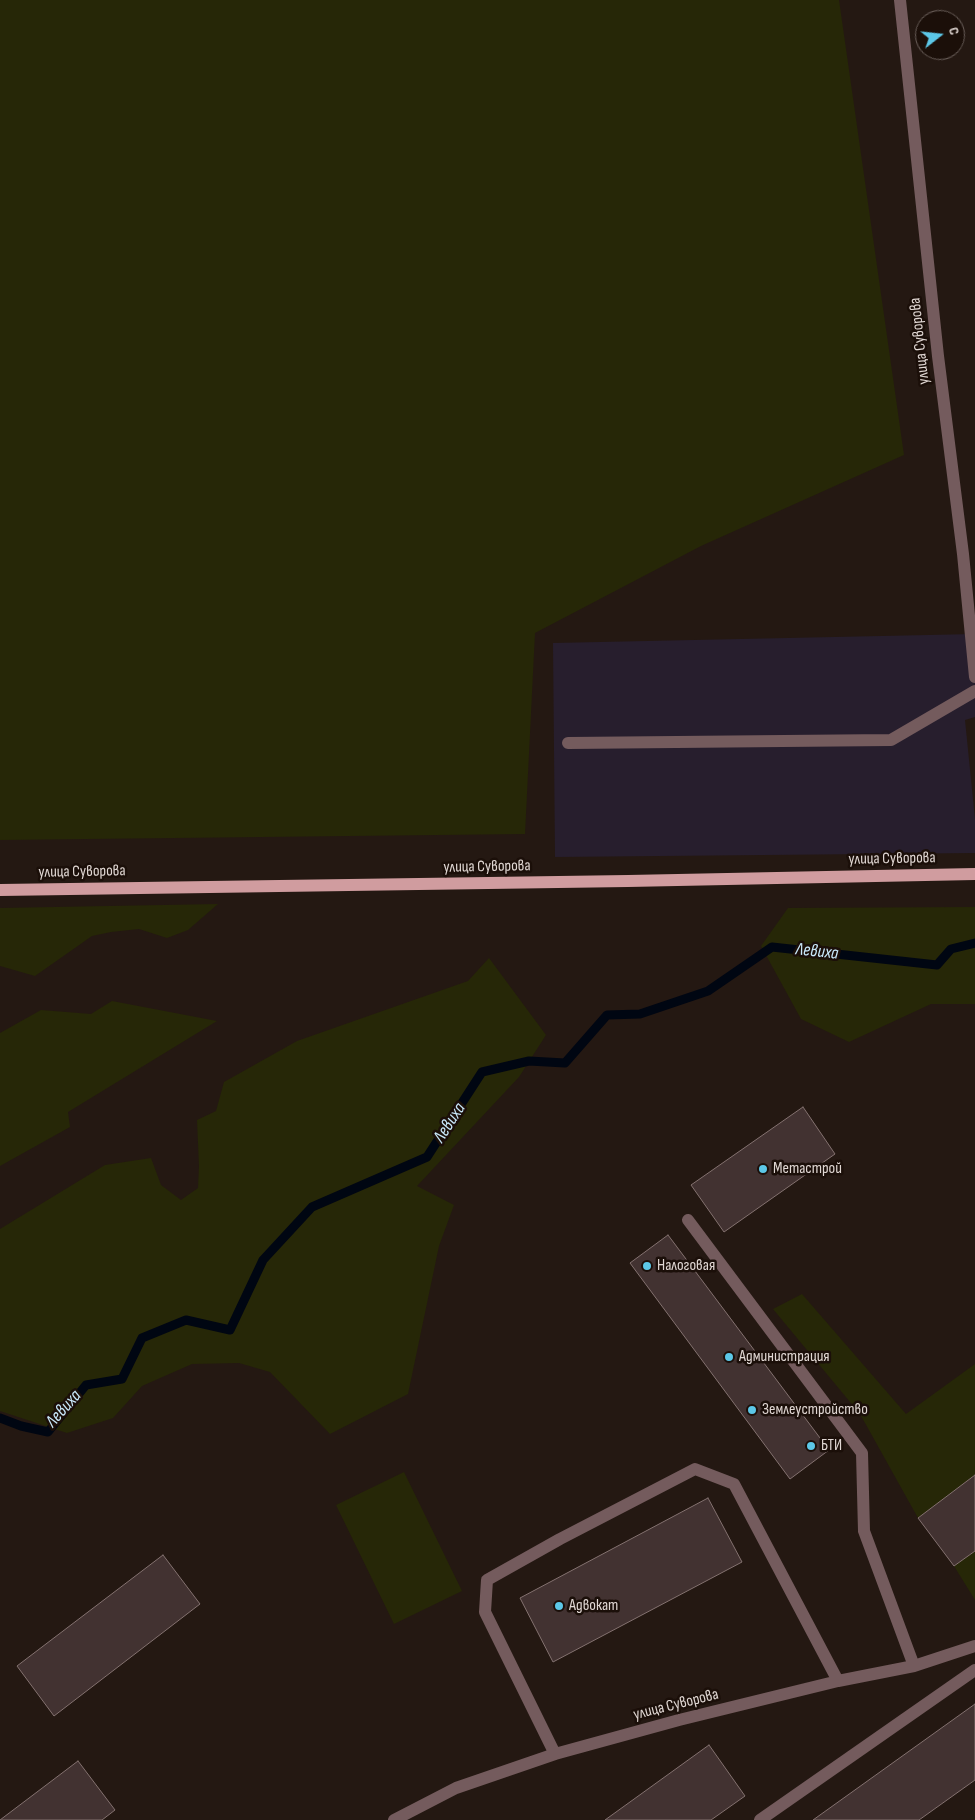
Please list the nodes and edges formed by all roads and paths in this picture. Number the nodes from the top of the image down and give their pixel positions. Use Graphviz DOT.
graph roads {
  1 [pos="900,0"];
  2 [pos="975,677"];
  3 [pos="975,691"];
  4 [pos="568,743"];
  5 [pos="975,874"];
  6 [pos="0,890"];
  7 [pos="688,1220"];
  8 [pos="975,1646"];
  9 [pos="914,1666"];
  10 [pos="975,1670"];
  11 [pos="838,1681"];
  12 [pos="555,1754"];
  13 [pos="394,1820"];
  14 [pos="760,1820"];
  1 -- 2 [label="street, улица Суворова"];
  3 -- 4 [label="street"];
  5 -- 6 [label="main road, улица Суворова"];
  7 -- 9 [label="street"];
  8 -- 9 [label="street, улица Суворова"];
  9 -- 11 [label="street, улица Суворова"];
  10 -- 14 [label="street"];
  11 -- 12 [label="street, улица Суворова"];
  11 -- 12 [label="street"];
  12 -- 13 [label="street, улица Суворова"];
}
